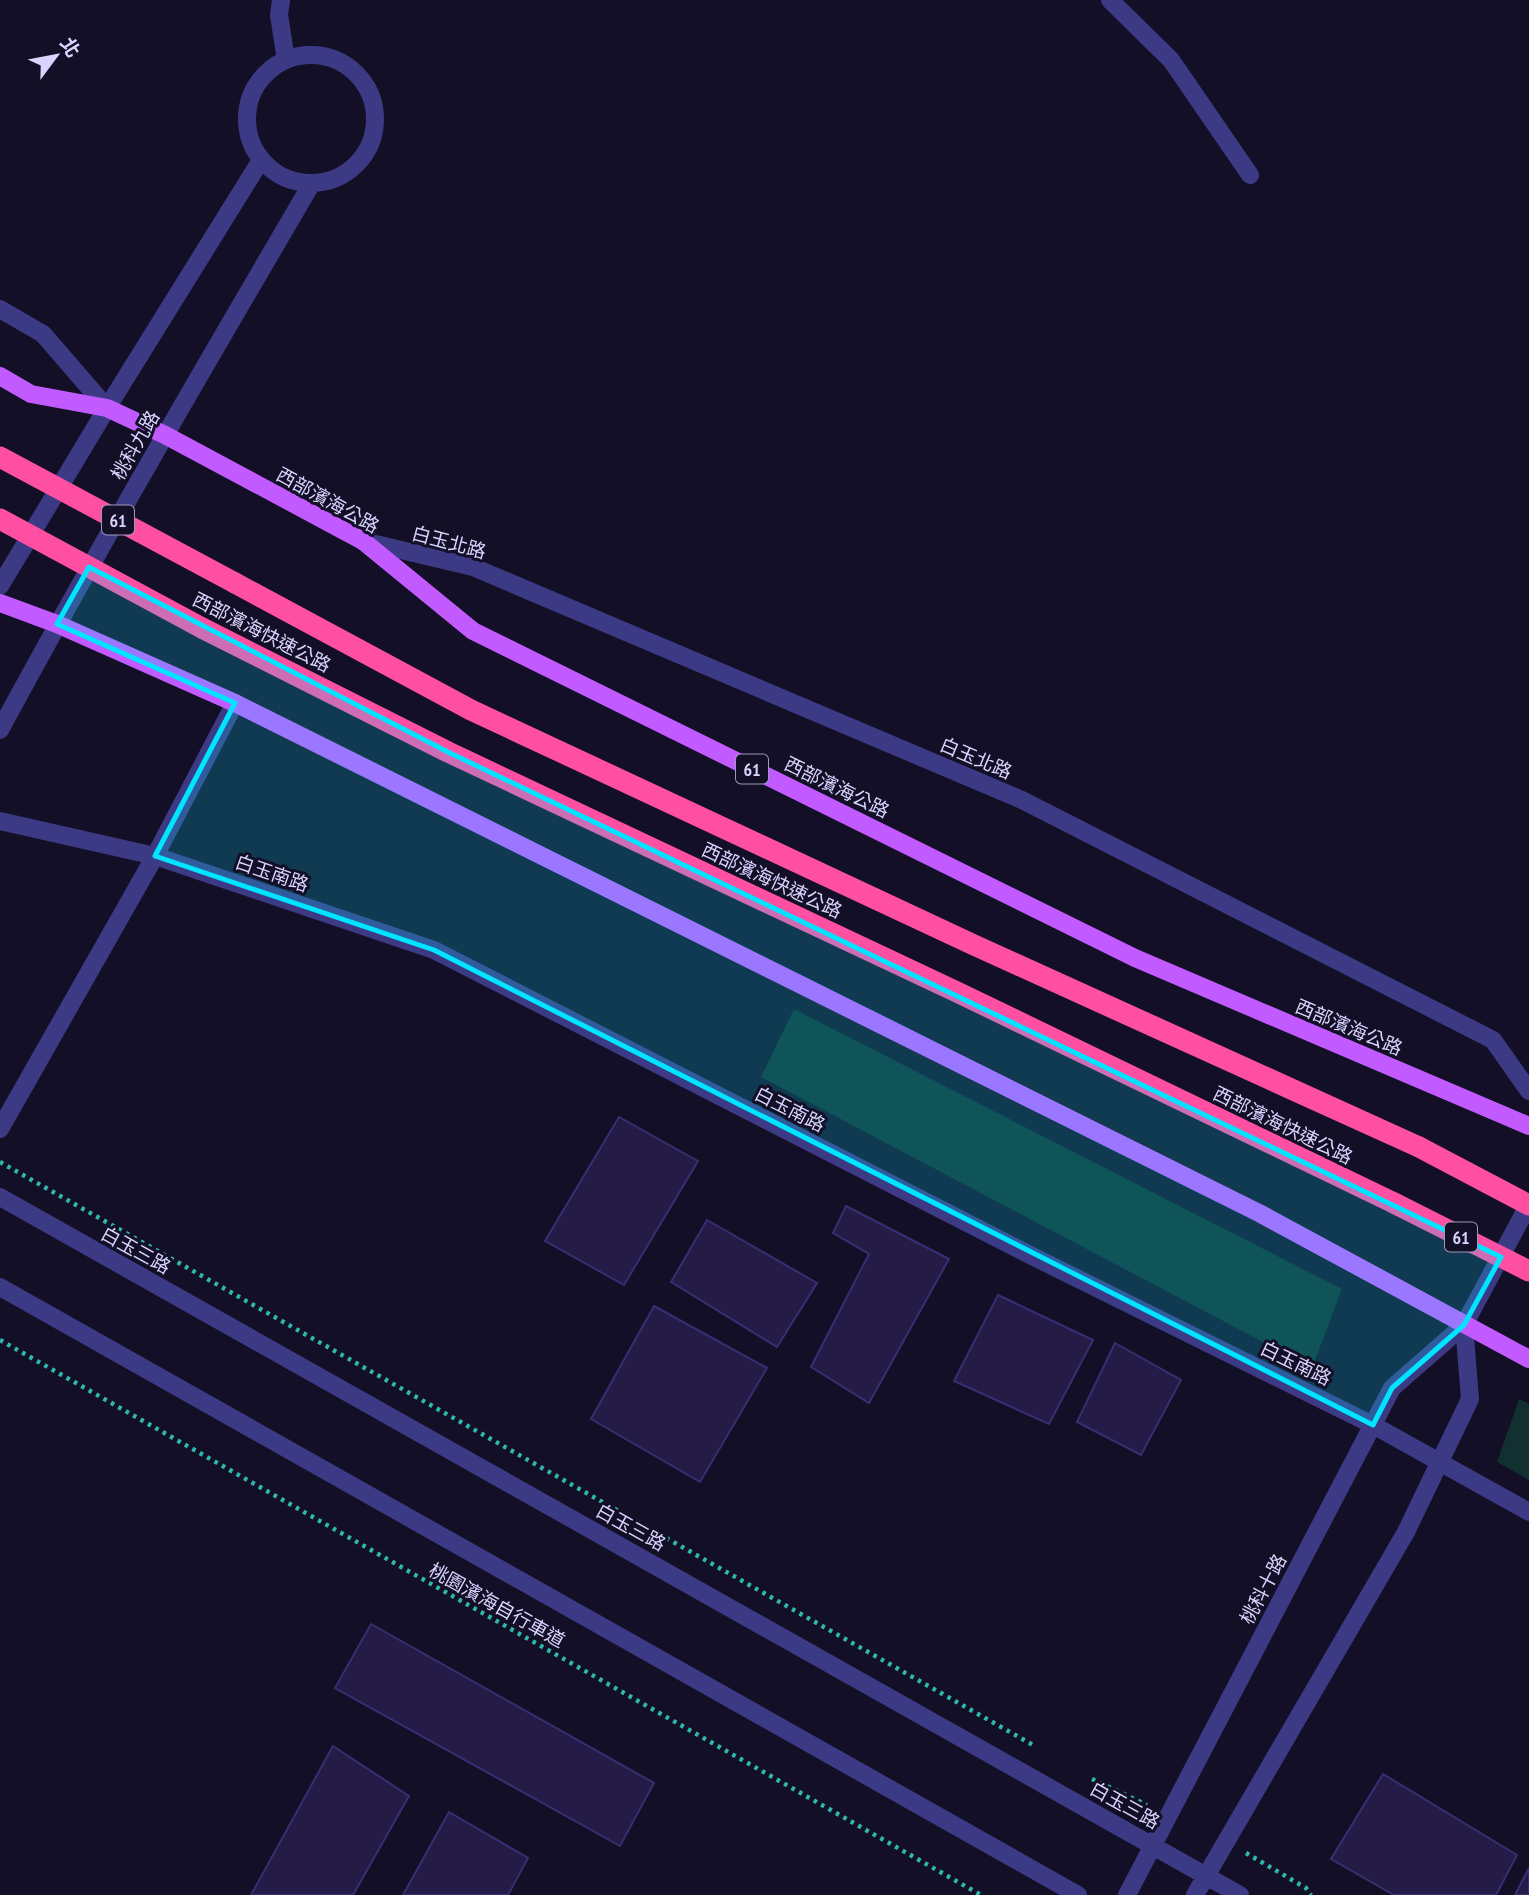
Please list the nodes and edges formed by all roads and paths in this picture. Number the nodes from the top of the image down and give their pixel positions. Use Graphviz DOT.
graph roads {
  1 [pos="281,0"];
  2 [pos="1110,0"];
  3 [pos="286,60"];
  4 [pos="261,160"];
  5 [pos="1250,175"];
  6 [pos="312,183"];
  7 [pos="0,309"];
  8 [pos="0,376"];
  9 [pos="107,408"];
  10 [pos="165,435"];
  11 [pos="0,457"];
  12 [pos="0,519"];
  13 [pos="363,541"];
  14 [pos="0,586"];
  15 [pos="0,603"];
  16 [pos="57,624"];
  17 [pos="235,703"];
  18 [pos="0,730"];
  19 [pos="0,821"];
  20 [pos="155,856"];
  21 [pos="1529,1091"];
  22 [pos="1529,1126"];
  23 [pos="0,1129"];
  24 [pos="0,1162"];
  25 [pos="0,1197"];
  26 [pos="1529,1205"];
  27 [pos="1529,1271"];
  28 [pos="0,1287"];
  29 [pos="1465,1325"];
  30 [pos="0,1340"];
  31 [pos="1529,1359"];
  32 [pos="1373,1425"];
  33 [pos="1440,1462"];
  34 [pos="1529,1512"];
  35 [pos="1035,1746"];
  36 [pos="1083,1774"];
  37 [pos="1169,1815"];
  38 [pos="1226,1841"];
  39 [pos="1153,1844"];
  40 [pos="1206,1876"];
  41 [pos="981,1895"];
  42 [pos="1078,1895"];
  43 [pos="1127,1895"];
  44 [pos="1195,1895"];
  45 [pos="1240,1895"];
  46 [pos="1311,1895"];
  1 -- 3 [label="street"];
  2 -- 5 [label="street"];
  3 -- 4 [label="street"];
  3 -- 6 [label="street"];
  4 -- 6 [label="street"];
  4 -- 9 [label="street"];
  6 -- 10 [label="street, 桃科九路"];
  7 -- 9 [label="street"];
  8 -- 9 [label="main road, 西部濱海公路 / 61"];
  9 -- 10 [label="main road, 西部濱海公路 / 61"];
  9 -- 14 [label="street"];
  10 -- 13 [label="main road, 西部濱海公路 / 61"];
  10 -- 16 [label="street, 桃科九路"];
  11 -- 26 [label="highway, 西部濱海快速公路 / 61, bridge"];
  12 -- 27 [label="highway, 西部濱海快速公路 / 61, bridge"];
  13 -- 21 [label="street, 白玉北路"];
  13 -- 22 [label="main road, 西部濱海公路 / 61"];
  15 -- 16 [label="main road"];
  16 -- 17 [label="main road"];
  16 -- 18 [label="street, 桃科九路"];
  17 -- 20 [label="street"];
  17 -- 29 [label="main road"];
  19 -- 20 [label="street, 白玉南路"];
  20 -- 23 [label="street"];
  20 -- 32 [label="street, 白玉南路"];
  24 -- 35 [label="path"];
  25 -- 39 [label="street, 白玉三路"];
  26 -- 29 [label="street, 桃科十路"];
  28 -- 42 [label="street"];
  29 -- 31 [label="main road"];
  29 -- 32 [label="street, 桃科十路"];
  29 -- 33 [label="street"];
  30 -- 41 [label="path, 桃園濱海自行車道"];
  32 -- 33 [label="street, 白玉南路"];
  32 -- 37 [label="street, 桃科十路"];
  33 -- 34 [label="street, 白玉南路"];
  33 -- 38 [label="street"];
  36 -- 37 [label="path"];
  37 -- 39 [label="street, 桃科十路"];
  38 -- 40 [label="street"];
  38 -- 46 [label="path"];
  39 -- 40 [label="street, 白玉三路"];
  39 -- 43 [label="street, 桃科十路"];
  40 -- 44 [label="street"];
  40 -- 45 [label="street, 白玉三路"];
}
